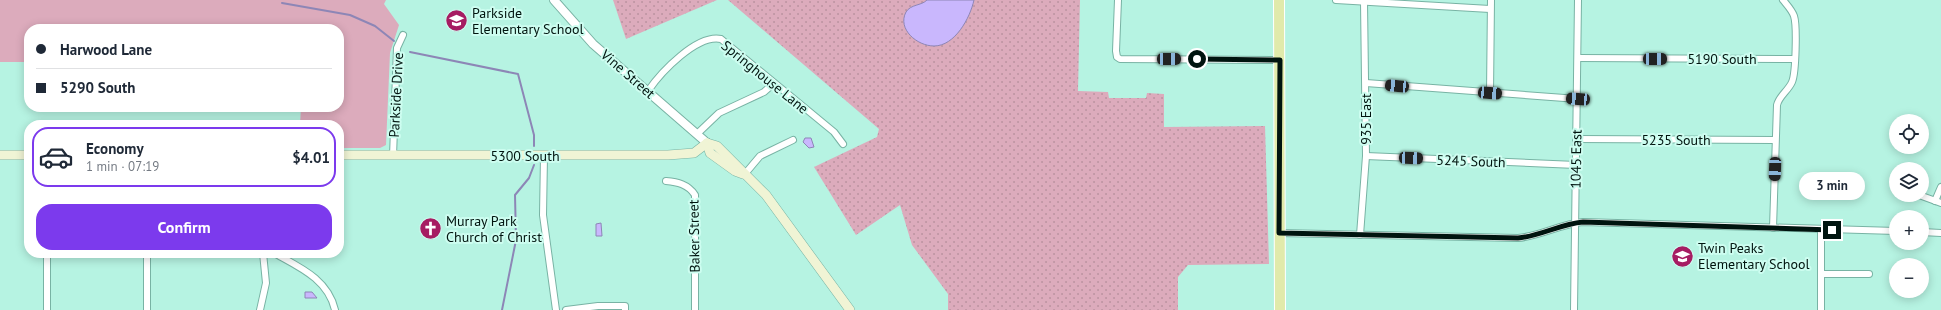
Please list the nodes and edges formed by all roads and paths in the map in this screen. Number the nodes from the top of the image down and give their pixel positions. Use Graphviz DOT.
graph roads {
  1 [pos="554,0"];
  2 [pos="1118,0"];
  3 [pos="1279,0"];
  4 [pos="1336,0"];
  5 [pos="1490,0"];
  6 [pos="1578,0"];
  7 [pos="1783,0"];
  8 [pos="1364,2"];
  9 [pos="1416,2"];
  10 [pos="1490,9"];
  11 [pos="403,34"];
  12 [pos="1578,58"];
  13 [pos="1794,59"];
  14 [pos="1280,60"];
  15 [pos="774,83"];
  16 [pos="1366,83"];
  17 [pos="648,91"];
  18 [pos="1490,93"];
  19 [pos="1578,99"];
  20 [pos="697,134"];
  21 [pos="1576,139"];
  22 [pos="793,140"];
  23 [pos="1775,140"];
  24 [pos="707,143"];
  25 [pos="843,144"];
  26 [pos="0,155"];
  27 [pos="24,155"];
  28 [pos="344,155"];
  29 [pos="393,156"];
  30 [pos="544,156"];
  31 [pos="1366,156"];
  32 [pos="1576,166"];
  33 [pos="744,175"];
  34 [pos="666,181"];
  35 [pos="1941,187"];
  36 [pos="1938,202"];
  37 [pos="1575,223"];
  38 [pos="1773,228"];
  39 [pos="1821,229"];
  40 [pos="1889,232"];
  41 [pos="1929,232"];
  42 [pos="1279,233"];
  43 [pos="1941,233"];
  44 [pos="1360,236"];
  45 [pos="47,258"];
  46 [pos="147,258"];
  47 [pos="264,258"];
  48 [pos="283,258"];
  49 [pos="1821,274"];
  50 [pos="1870,274"];
  51 [pos="47,310"];
  52 [pos="147,310"];
  53 [pos="260,310"];
  54 [pos="335,310"];
  55 [pos="556,310"];
  56 [pos="566,310"];
  57 [pos="625,310"];
  58 [pos="695,310"];
  59 [pos="850,310"];
  60 [pos="1280,310"];
  61 [pos="1574,310"];
  62 [pos="1821,310"];
  1 -- 17 [label="street, Vine Street"];
  2 -- 14 [label="street"];
  3 -- 14 [label="main road"];
  4 -- 8 [label="street"];
  5 -- 10 [label="street"];
  6 -- 12 [label="street, 1045 East"];
  7 -- 13 [label="street"];
  8 -- 9 [label="street"];
  8 -- 16 [label="street, 935 East"];
  9 -- 10 [label="street"];
  10 -- 18 [label="street"];
  11 -- 29 [label="street, Parkside Drive"];
  12 -- 13 [label="street, 5190 South"];
  12 -- 19 [label="street, 1045 East"];
  13 -- 23 [label="street"];
  14 -- 42 [label="main road"];
  15 -- 17 [label="street, Springhouse Lane"];
  15 -- 20 [label="street"];
  15 -- 25 [label="street, Springhouse Lane"];
  16 -- 18 [label="street"];
  16 -- 31 [label="street, 935 East"];
  17 -- 20 [label="street, Vine Street"];
  18 -- 19 [label="street"];
  19 -- 21 [label="street, 1045 East"];
  20 -- 24 [label="street, Vine Street"];
  21 -- 23 [label="street, 5235 South"];
  21 -- 32 [label="street, 1045 East"];
  22 -- 33 [label="street"];
  23 -- 38 [label="street"];
  24 -- 30 [label="main road, 5300 South"];
  24 -- 33 [label="main road, Vine Street"];
  26 -- 27 [label="main road"];
  28 -- 29 [label="main road, 5300 South"];
  29 -- 30 [label="main road, 5300 South"];
  30 -- 55 [label="street"];
  31 -- 32 [label="street, 5245 South"];
  31 -- 44 [label="street, 935 East"];
  32 -- 37 [label="street, 1045 East"];
  33 -- 59 [label="main road, Vine Street"];
  34 -- 58 [label="street, Baker Street"];
  35 -- 36 [label="street"];
  37 -- 38 [label="street"];
  37 -- 44 [label="street"];
  37 -- 61 [label="street, 1045 East"];
  38 -- 39 [label="street"];
  39 -- 40 [label="street"];
  39 -- 49 [label="street"];
  41 -- 43 [label="street"];
  42 -- 44 [label="street"];
  42 -- 60 [label="main road"];
  45 -- 51 [label="street"];
  46 -- 52 [label="street"];
  47 -- 53 [label="street"];
  48 -- 54 [label="street"];
  49 -- 50 [label="street"];
  49 -- 62 [label="street"];
  56 -- 57 [label="street"];
}
